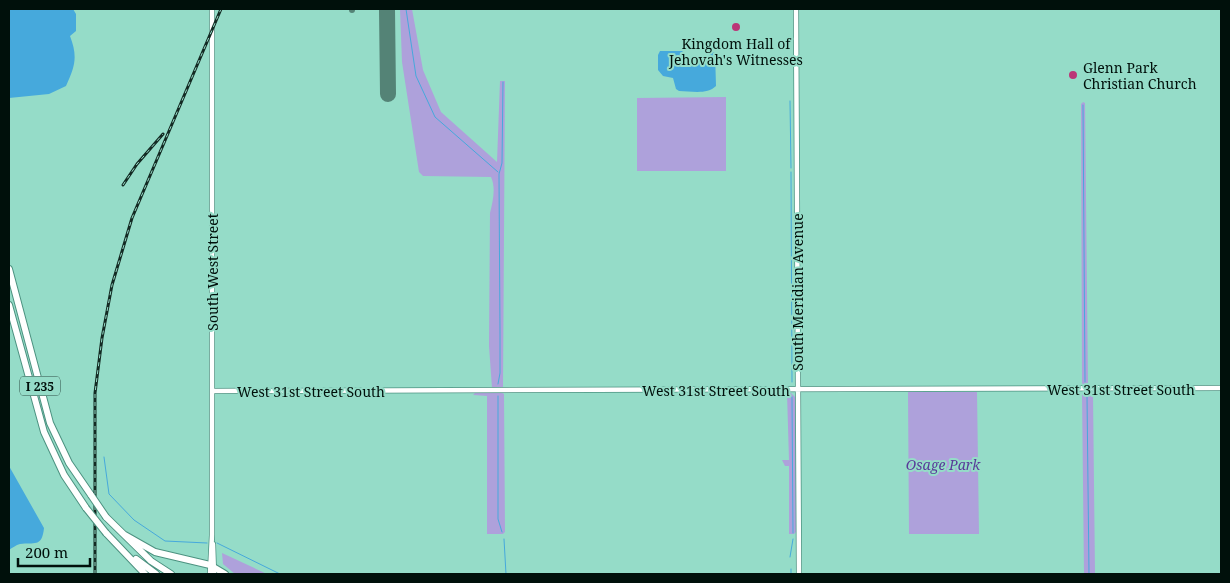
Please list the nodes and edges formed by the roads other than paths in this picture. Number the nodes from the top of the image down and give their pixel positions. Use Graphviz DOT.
graph roads {
  1 [pos="212,9"];
  2 [pos="796,9"];
  3 [pos="9,269"];
  4 [pos="9,305"];
  5 [pos="1221,388"];
  6 [pos="798,390"];
  7 [pos="212,391"];
  8 [pos="125,535"];
  9 [pos="117,544"];
  10 [pos="213,569"];
  11 [pos="145,574"];
  12 [pos="156,574"];
  13 [pos="171,574"];
  14 [pos="210,574"];
  15 [pos="225,574"];
  16 [pos="799,574"];
  1 -- 7 [label="street, South West Street"];
  2 -- 6 [label="street, South Meridian Avenue"];
  3 -- 8 [label="highway, I 235, bridge"];
  4 -- 9 [label="highway, I 235, bridge"];
  5 -- 6 [label="street, West 31st Street South"];
  6 -- 7 [label="street, West 31st Street South"];
  6 -- 16 [label="street, South Meridian Avenue"];
  7 -- 10 [label="street, South West Street"];
  8 -- 10 [label="highway"];
  8 -- 13 [label="highway, I 235"];
  9 -- 11 [label="highway"];
  9 -- 12 [label="highway, I 235"];
  10 -- 14 [label="street, South West Street"];
  10 -- 15 [label="highway"];
}
